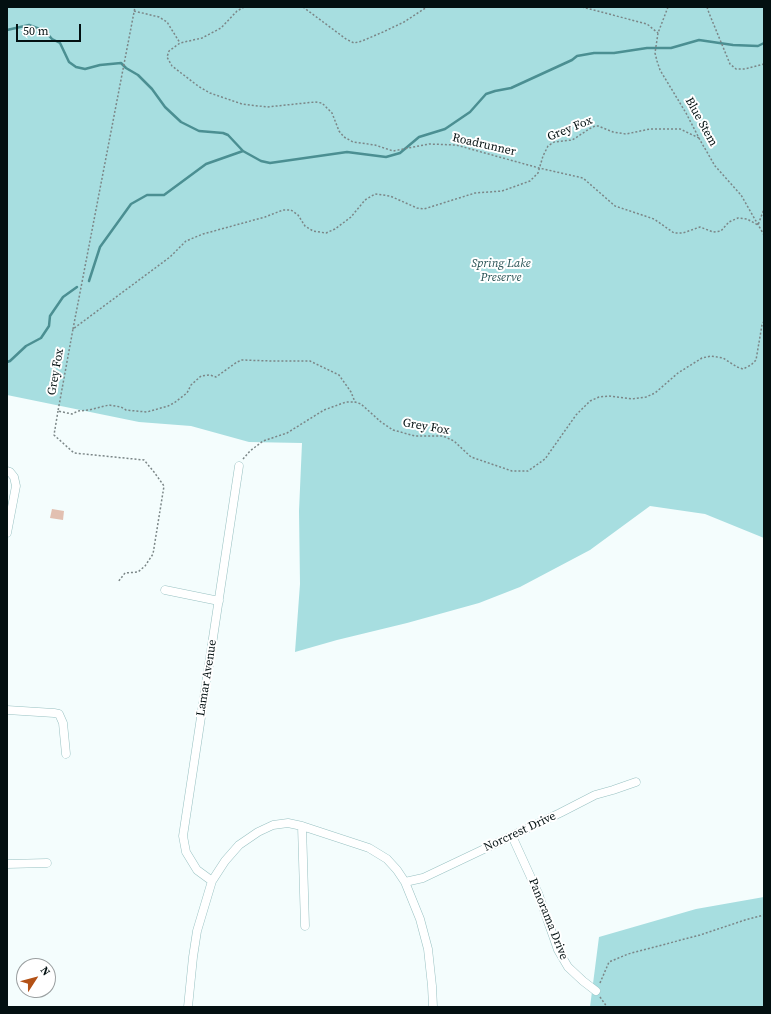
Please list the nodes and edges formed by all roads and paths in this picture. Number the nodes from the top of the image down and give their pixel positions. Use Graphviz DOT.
graph roads {
  1 [pos="135,7"];
  2 [pos="244,7"];
  3 [pos="303,7"];
  4 [pos="427,7"];
  5 [pos="582,7"];
  6 [pos="668,7"];
  7 [pos="707,7"];
  8 [pos="134,11"];
  9 [pos="658,33"];
  10 [pos="180,43"];
  11 [pos="764,64"];
  12 [pos="699,138"];
  13 [pos="539,168"];
  14 [pos="764,209"];
  15 [pos="758,225"];
  16 [pos="764,235"];
  17 [pos="764,321"];
  18 [pos="73,329"];
  19 [pos="355,402"];
  20 [pos="58,411"];
  21 [pos="239,466"];
  22 [pos="7,471"];
  23 [pos="7,533"];
  24 [pos="118,582"];
  25 [pos="165,590"];
  26 [pos="219,601"];
  27 [pos="7,710"];
  28 [pos="66,754"];
  29 [pos="636,782"];
  30 [pos="302,826"];
  31 [pos="512,836"];
  32 [pos="47,863"];
  33 [pos="7,864"];
  34 [pos="212,881"];
  35 [pos="405,882"];
  36 [pos="764,915"];
  37 [pos="306,926"];
  38 [pos="596,991"];
  39 [pos="188,1007"];
  40 [pos="433,1007"];
  41 [pos="607,1007"];
  1 -- 8 [label="path"];
  2 -- 10 [label="path"];
  3 -- 4 [label="path"];
  5 -- 9 [label="path"];
  6 -- 9 [label="path, Blue Stem"];
  7 -- 11 [label="path"];
  8 -- 10 [label="path"];
  8 -- 18 [label="path"];
  9 -- 12 [label="path, Blue Stem"];
  10 -- 13 [label="path, Roadrunner"];
  12 -- 13 [label="path, Grey Fox"];
  12 -- 15 [label="path, Blue Stem"];
  13 -- 15 [label="path, Roadrunner"];
  13 -- 18 [label="path, Grey Fox"];
  14 -- 15 [label="path"];
  15 -- 16 [label="path, Blue Stem"];
  17 -- 19 [label="path, Grey Fox"];
  18 -- 20 [label="path, Grey Fox"];
  19 -- 20 [label="path, Grey Fox"];
  19 -- 21 [label="path"];
  20 -- 24 [label="path"];
  21 -- 26 [label="street, Lamar Avenue"];
  22 -- 23 [label="street"];
  25 -- 26 [label="street"];
  26 -- 34 [label="street, Lamar Avenue"];
  27 -- 28 [label="street"];
  29 -- 31 [label="street, Norcrest Drive"];
  30 -- 34 [label="street"];
  30 -- 35 [label="street"];
  30 -- 37 [label="street"];
  31 -- 35 [label="street, Norcrest Drive"];
  31 -- 38 [label="street, Panorama Drive"];
  32 -- 33 [label="street"];
  34 -- 39 [label="street"];
  35 -- 40 [label="street"];
  36 -- 38 [label="path"];
  38 -- 41 [label="path"];
}
